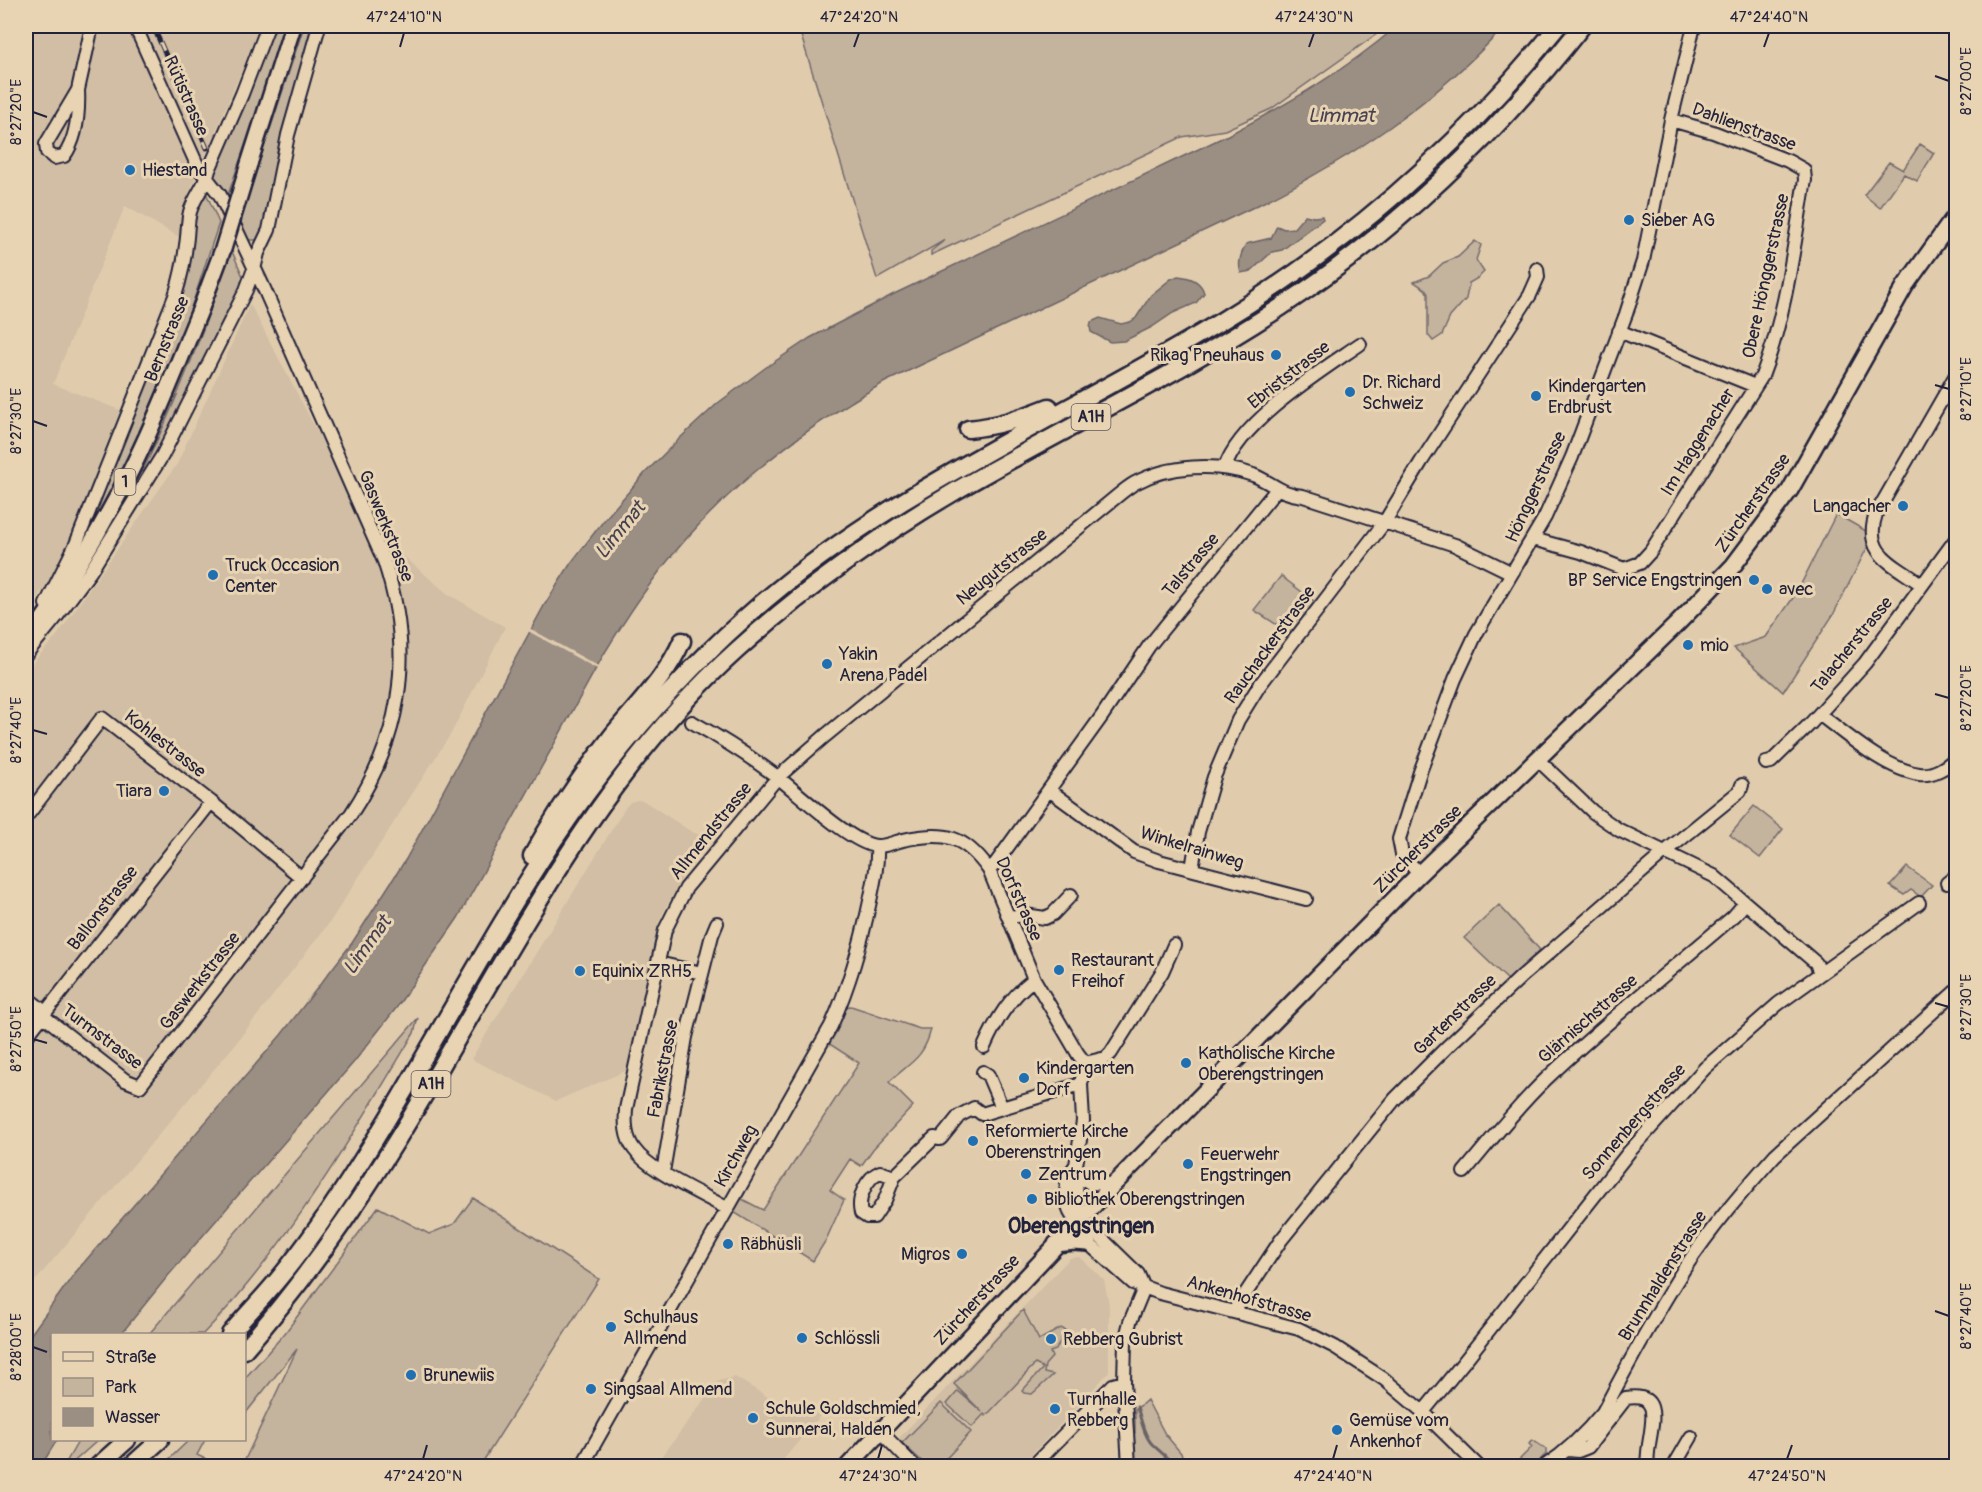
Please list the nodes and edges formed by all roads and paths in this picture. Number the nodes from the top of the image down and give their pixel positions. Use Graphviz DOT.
graph roads {
  1 [pos="135,26"];
  2 [pos="268,26"];
  3 [pos="293,26"];
  4 [pos="319,26"];
  5 [pos="1558,26"];
  6 [pos="1582,26"];
  7 [pos="1694,26"];
  8 [pos="91,29"];
  9 [pos="78,90"];
  10 [pos="1671,120"];
  11 [pos="1804,170"];
  12 [pos="207,180"];
  13 [pos="1956,215"];
  14 [pos="254,269"];
  15 [pos="1537,269"];
  16 [pos="270,302"];
  17 [pos="237,304"];
  18 [pos="1619,331"];
  19 [pos="1360,344"];
  20 [pos="1128,375"];
  21 [pos="1956,375"];
  22 [pos="1755,387"];
  23 [pos="968,429"];
  24 [pos="1225,468"];
  25 [pos="1277,489"];
  26 [pos="1384,524"];
  27 [pos="1533,539"];
  28 [pos="1956,539"];
  29 [pos="1512,573"];
  30 [pos="1922,585"];
  31 [pos="682,641"];
  32 [pos="26,642"];
  33 [pos="26,654"];
  34 [pos="1819,714"];
  35 [pos="692,722"];
  36 [pos="1956,758"];
  37 [pos="1537,759"];
  38 [pos="1766,764"];
  39 [pos="778,777"];
  40 [pos="1742,785"];
  41 [pos="1049,790"];
  42 [pos="211,802"];
  43 [pos="26,817"];
  44 [pos="877,846"];
  45 [pos="1665,852"];
  46 [pos="1192,869"];
  47 [pos="989,870"];
  48 [pos="1419,874"];
  49 [pos="302,878"];
  50 [pos="1071,895"];
  51 [pos="1306,899"];
  52 [pos="1745,903"];
  53 [pos="1919,903"];
  54 [pos="1009,917"];
  55 [pos="717,923"];
  56 [pos="1174,945"];
  57 [pos="658,963"];
  58 [pos="702,973"];
  59 [pos="1820,973"];
  60 [pos="1034,979"];
  61 [pos="1956,991"];
  62 [pos="26,997"];
  63 [pos="26,1010"];
  64 [pos="42,1016"];
  65 [pos="26,1037"];
  66 [pos="984,1047"];
  67 [pos="427,1052"];
  68 [pos="1085,1063"];
  69 [pos="983,1072"];
  70 [pos="1081,1084"];
  71 [pos="140,1086"];
  72 [pos="1002,1108"];
  73 [pos="1077,1170"];
  74 [pos="663,1172"];
  75 [pos="1464,1172"];
  76 [pos="894,1177"];
  77 [pos="1114,1184"];
  78 [pos="728,1209"];
  79 [pos="1077,1223"];
  80 [pos="1088,1243"];
  81 [pos="1056,1244"];
  82 [pos="1144,1288"];
  83 [pos="1234,1311"];
  84 [pos="232,1333"];
  85 [pos="246,1348"];
  86 [pos="1124,1382"];
  87 [pos="1423,1412"];
  88 [pos="881,1432"];
  89 [pos="1691,1437"];
  90 [pos="127,1441"];
  91 [pos="159,1441"];
  92 [pos="1569,1450"];
  93 [pos="98,1467"];
  94 [pos="131,1467"];
  95 [pos="582,1467"];
  96 [pos="848,1467"];
  97 [pos="914,1467"];
  98 [pos="1033,1467"];
  99 [pos="1130,1467"];
  100 [pos="1478,1467"];
  101 [pos="1545,1467"];
  102 [pos="1648,1467"];
  103 [pos="1674,1467"];
  1 -- 12 [label="street, Rütistrasse"];
  2 -- 12 [label="street"];
  3 -- 32 [label="main road, Bernstrasse / 1, bridge"];
  4 -- 14 [label="street"];
  5 -- 20 [label="highway, A1H"];
  6 -- 85 [label="highway, A1H"];
  7 -- 10 [label="street, Hönggerstrasse"];
  8 -- 9 [label="street"];
  9 -- 9 [label="street"];
  10 -- 11 [label="street, Dahlienstrasse"];
  10 -- 18 [label="street, Hönggerstrasse"];
  11 -- 22 [label="street, Obere Hönggerstrasse"];
  12 -- 14 [label="street, Gaswerkstrasse"];
  12 -- 32 [label="street"];
  13 -- 37 [label="main road, Zürcherstrasse"];
  14 -- 16 [label="street, Gaswerkstrasse"];
  14 -- 17 [label="street"];
  15 -- 26 [label="street, Rauchackerstrasse"];
  16 -- 17 [label="street"];
  16 -- 49 [label="street, Gaswerkstrasse"];
  17 -- 33 [label="street"];
  18 -- 22 [label="street, Im Haggenacher"];
  18 -- 27 [label="street, Hönggerstrasse"];
  19 -- 24 [label="street, Ebriststrasse"];
  20 -- 23 [label="highway"];
  20 -- 67 [label="highway, A1H"];
  21 -- 30 [label="street"];
  22 -- 27 [label="street, Im Haggenacher"];
  24 -- 25 [label="street, Neugutstrasse"];
  24 -- 39 [label="street, Neugutstrasse"];
  25 -- 26 [label="street"];
  25 -- 41 [label="street, Talstrasse"];
  26 -- 29 [label="street"];
  26 -- 46 [label="street, Rauchackerstrasse"];
  27 -- 29 [label="street, Hönggerstrasse"];
  28 -- 30 [label="street, Talacherstrasse"];
  29 -- 48 [label="street, Hönggerstrasse"];
  30 -- 34 [label="street, Talacherstrasse"];
  31 -- 67 [label="highway"];
  34 -- 36 [label="street"];
  34 -- 38 [label="street, Talacherstrasse"];
  35 -- 39 [label="street"];
  37 -- 45 [label="street"];
  37 -- 48 [label="main road, Zürcherstrasse"];
  39 -- 44 [label="street"];
  39 -- 57 [label="street, Allmendstrasse"];
  40 -- 45 [label="street, Gartenstrasse"];
  41 -- 46 [label="street, Winkelrainweg"];
  41 -- 47 [label="street, Talstrasse"];
  42 -- 43 [label="street, Kohlestrasse"];
  42 -- 49 [label="street, Kohlestrasse"];
  42 -- 64 [label="street, Ballonstrasse"];
  44 -- 47 [label="street, Dorfstrasse"];
  44 -- 78 [label="street, Kirchweg"];
  45 -- 52 [label="street"];
  45 -- 83 [label="street, Gartenstrasse"];
  46 -- 51 [label="street, Winkelrainweg"];
  47 -- 54 [label="street, Dorfstrasse"];
  48 -- 77 [label="main road, Zürcherstrasse"];
  49 -- 71 [label="street, Gaswerkstrasse"];
  50 -- 54 [label="street"];
  52 -- 59 [label="street"];
  52 -- 75 [label="street, Glärnischstrasse"];
  53 -- 59 [label="street, Sonnenbergstrasse"];
  54 -- 60 [label="street, Dorfstrasse"];
  55 -- 58 [label="street, Fabrikstrasse"];
  56 -- 68 [label="street"];
  57 -- 58 [label="street"];
  57 -- 74 [label="street, Allmendstrasse"];
  58 -- 74 [label="street, Fabrikstrasse"];
  59 -- 87 [label="street, Sonnenbergstrasse"];
  60 -- 66 [label="street"];
  60 -- 68 [label="street, Dorfstrasse"];
  61 -- 92 [label="street, Brunnhaldenstrasse"];
  62 -- 64 [label="street, Turmstrasse"];
  63 -- 64 [label="street, Turmstrasse"];
  64 -- 65 [label="street, Ballonstrasse"];
  64 -- 71 [label="street, Turmstrasse"];
  67 -- 84 [label="highway, A1H"];
  68 -- 70 [label="street"];
  69 -- 72 [label="street"];
  70 -- 72 [label="street"];
  70 -- 73 [label="street"];
  72 -- 76 [label="street"];
  73 -- 77 [label="street"];
  73 -- 79 [label="street"];
  74 -- 78 [label="street, Allmendstrasse"];
  77 -- 79 [label="main road, Zürcherstrasse"];
  78 -- 95 [label="street, Kirchweg"];
  79 -- 80 [label="street"];
  79 -- 81 [label="main road, Zürcherstrasse"];
  79 -- 82 [label="street"];
  80 -- 81 [label="main road"];
  80 -- 82 [label="street"];
  81 -- 88 [label="main road, Zürcherstrasse"];
  82 -- 83 [label="street, Ankenhofstrasse"];
  82 -- 86 [label="street"];
  83 -- 87 [label="street, Ankenhofstrasse"];
  86 -- 98 [label="street"];
  86 -- 99 [label="street"];
  87 -- 100 [label="street, Ankenhofstrasse"];
  88 -- 96 [label="main road, Zürcherstrasse"];
  88 -- 97 [label="street"];
  89 -- 103 [label="street"];
  90 -- 93 [label="highway"];
  91 -- 94 [label="highway"];
  92 -- 101 [label="street, Brunnhaldenstrasse"];
  92 -- 102 [label="street"];
}
